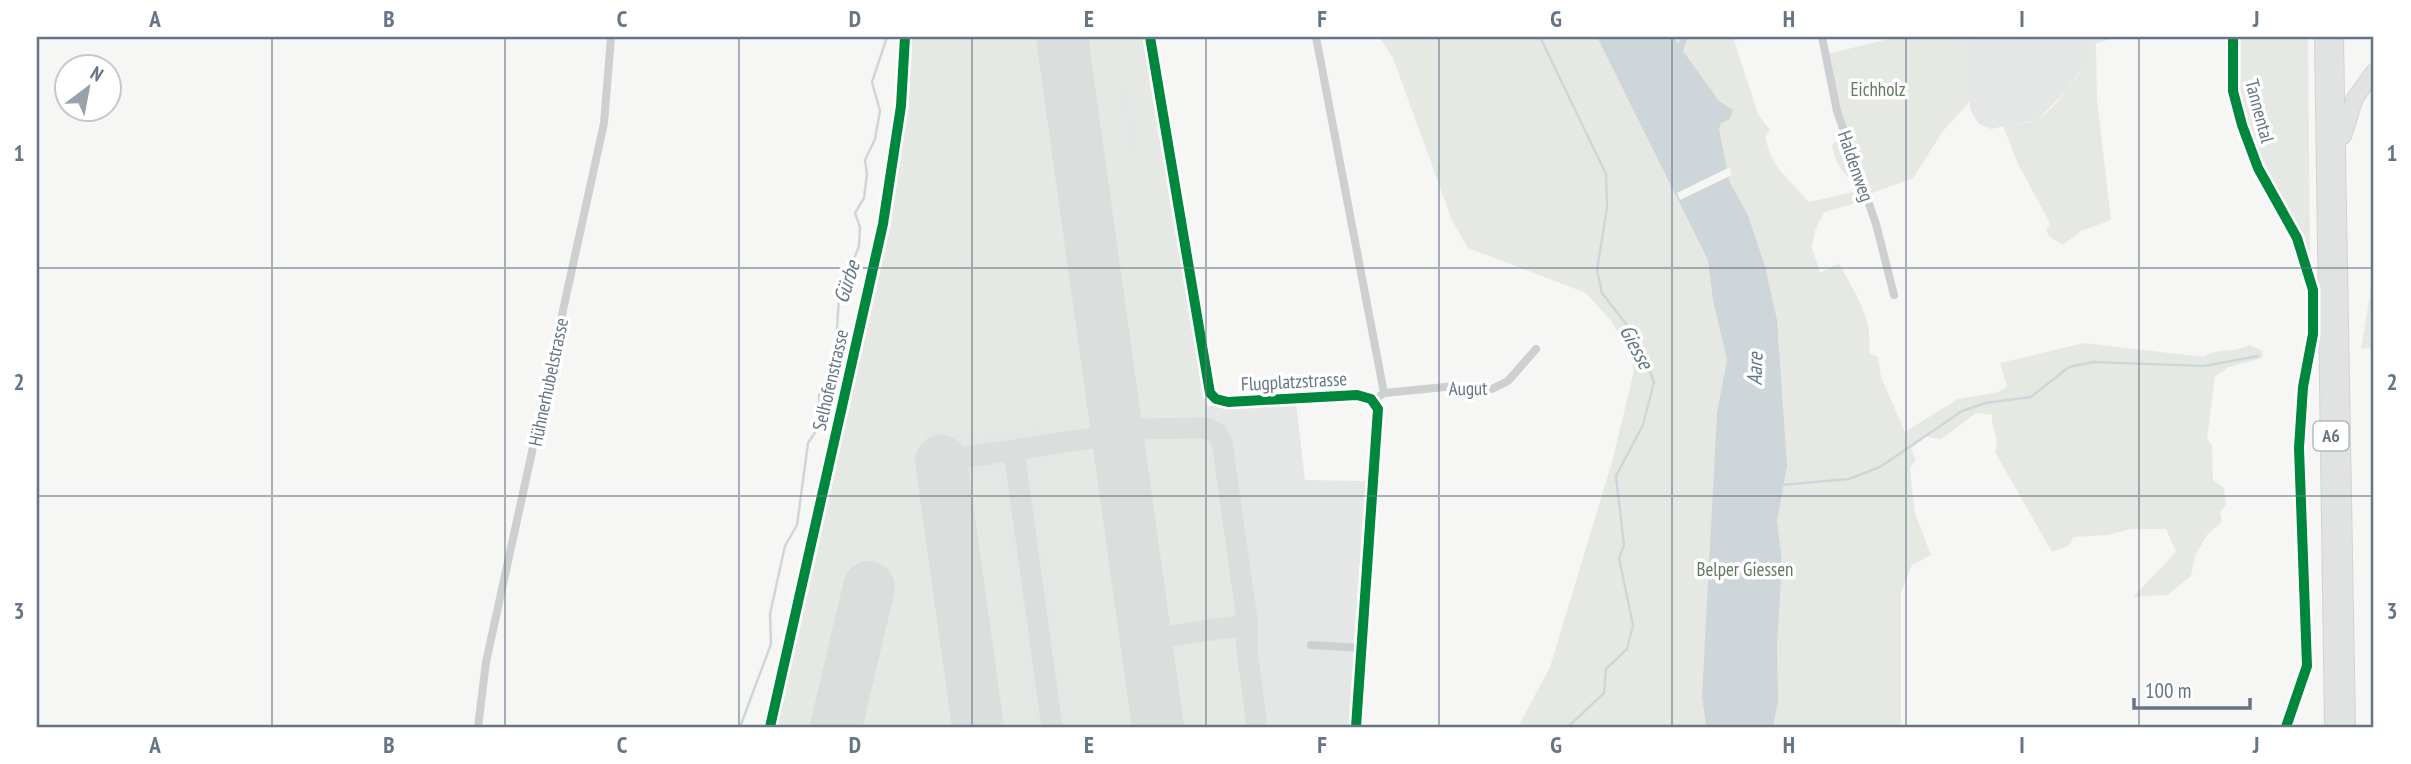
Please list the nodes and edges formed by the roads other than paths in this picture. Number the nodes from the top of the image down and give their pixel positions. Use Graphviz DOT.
graph roads {
  1 [pos="611,37"];
  2 [pos="905,37"];
  3 [pos="1150,37"];
  4 [pos="1316,37"];
  5 [pos="1822,37"];
  6 [pos="2233,37"];
  7 [pos="2323,37"];
  8 [pos="2335,37"];
  9 [pos="2374,72"];
  10 [pos="2338,155"];
  11 [pos="1894,295"];
  12 [pos="1536,349"];
  13 [pos="1384,393"];
  14 [pos="1373,401"];
  15 [pos="1311,645"];
  16 [pos="1361,648"];
  17 [pos="478,727"];
  18 [pos="770,727"];
  19 [pos="1356,727"];
  20 [pos="2286,727"];
  21 [pos="2333,727"];
  22 [pos="2347,727"];
  1 -- 17 [label="street, Hühnerhubelstrasse"];
  2 -- 18 [label="street, Selhofenstrasse"];
  3 -- 14 [label="street, Flugplatzstrasse"];
  4 -- 13 [label="street"];
  5 -- 11 [label="street, Haldenweg"];
  6 -- 20 [label="street, Tannental"];
  7 -- 21 [label="highway, A6"];
  8 -- 10 [label="highway, A6"];
  9 -- 10 [label="highway"];
  10 -- 22 [label="highway, A6"];
  12 -- 13 [label="street, Augut"];
  13 -- 14 [label="street"];
  14 -- 16 [label="street, Flugplatzstrasse"];
  15 -- 16 [label="street"];
  16 -- 19 [label="street, Flugplatzstrasse"];
}
